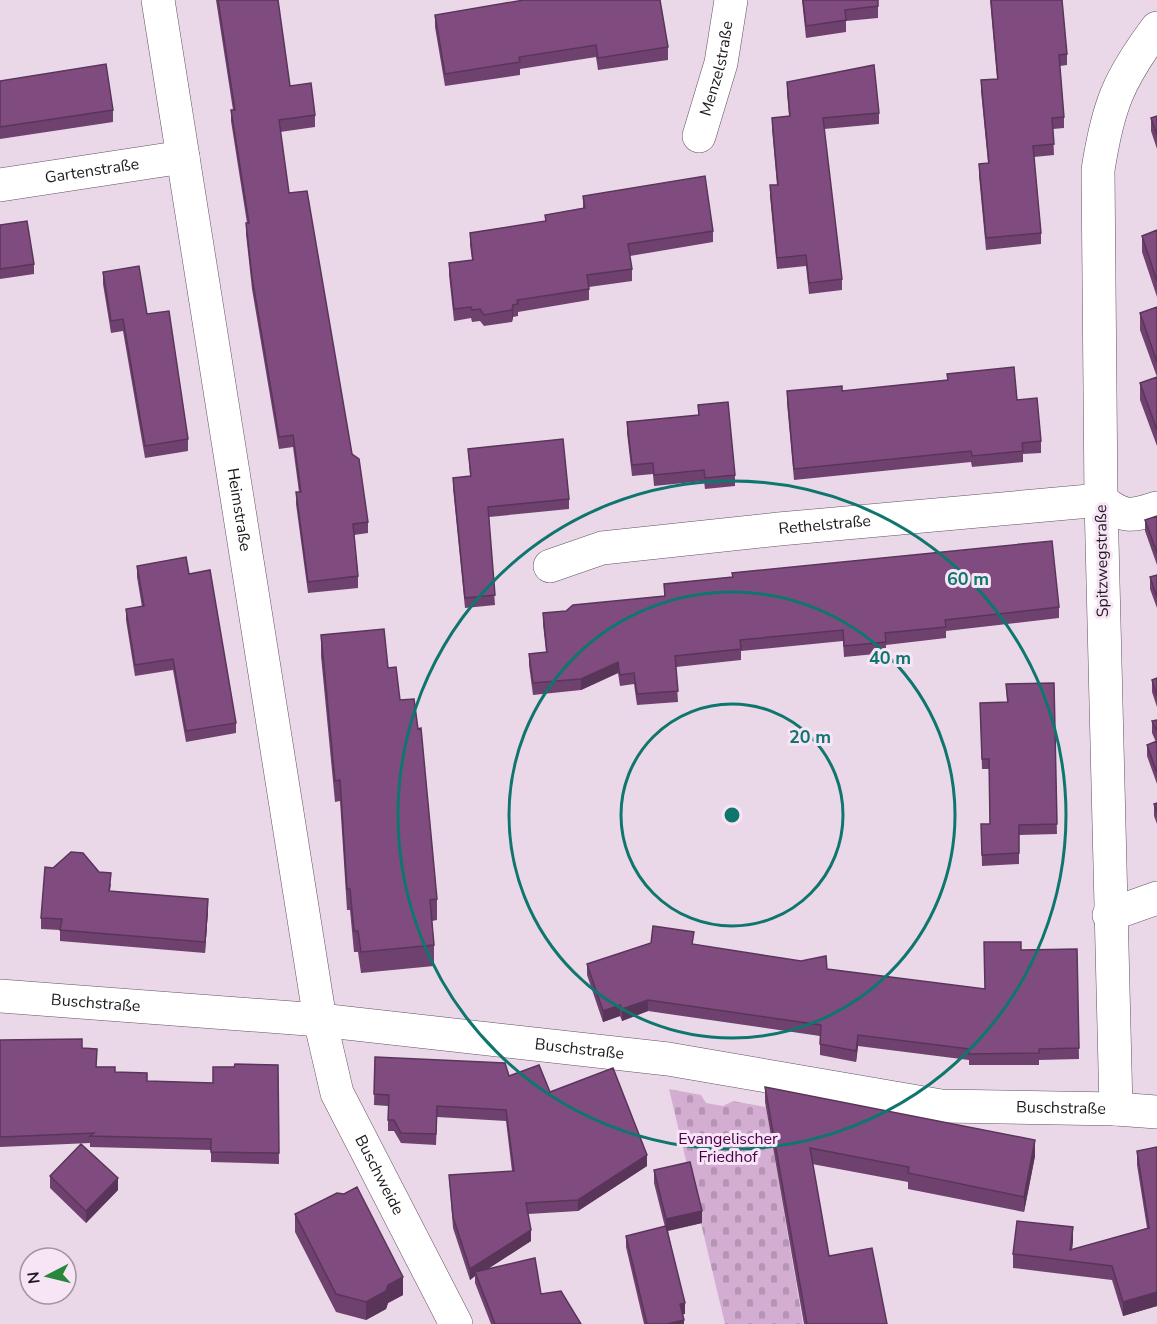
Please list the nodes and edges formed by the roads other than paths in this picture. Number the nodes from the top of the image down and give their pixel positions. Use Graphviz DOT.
graph roads {
  1 [pos="158,0"];
  2 [pos="731,0"];
  3 [pos="1157,28"];
  4 [pos="699,136"];
  5 [pos="183,158"];
  6 [pos="0,185"];
  7 [pos="1101,500"];
  8 [pos="1157,508"];
  9 [pos="550,566"];
  10 [pos="1157,898"];
  11 [pos="1109,915"];
  12 [pos="0,996"];
  13 [pos="320,1020"];
  14 [pos="1116,1108"];
  15 [pos="1157,1112"];
  16 [pos="456,1324"];
  1 -- 5 [label="street, Heimstraße"];
  2 -- 4 [label="street, Menzelstraße"];
  3 -- 7 [label="street, Spitzwegstraße"];
  5 -- 6 [label="street, Gartenstraße"];
  5 -- 13 [label="street, Heimstraße"];
  7 -- 8 [label="street"];
  7 -- 9 [label="street, Rethelstraße"];
  7 -- 11 [label="street, Spitzwegstraße"];
  10 -- 11 [label="street"];
  11 -- 14 [label="street, Spitzwegstraße"];
  12 -- 13 [label="street, Buschstraße"];
  13 -- 14 [label="street, Buschstraße"];
  13 -- 16 [label="street, Buschweide"];
  14 -- 15 [label="street, Buschstraße"];
}
